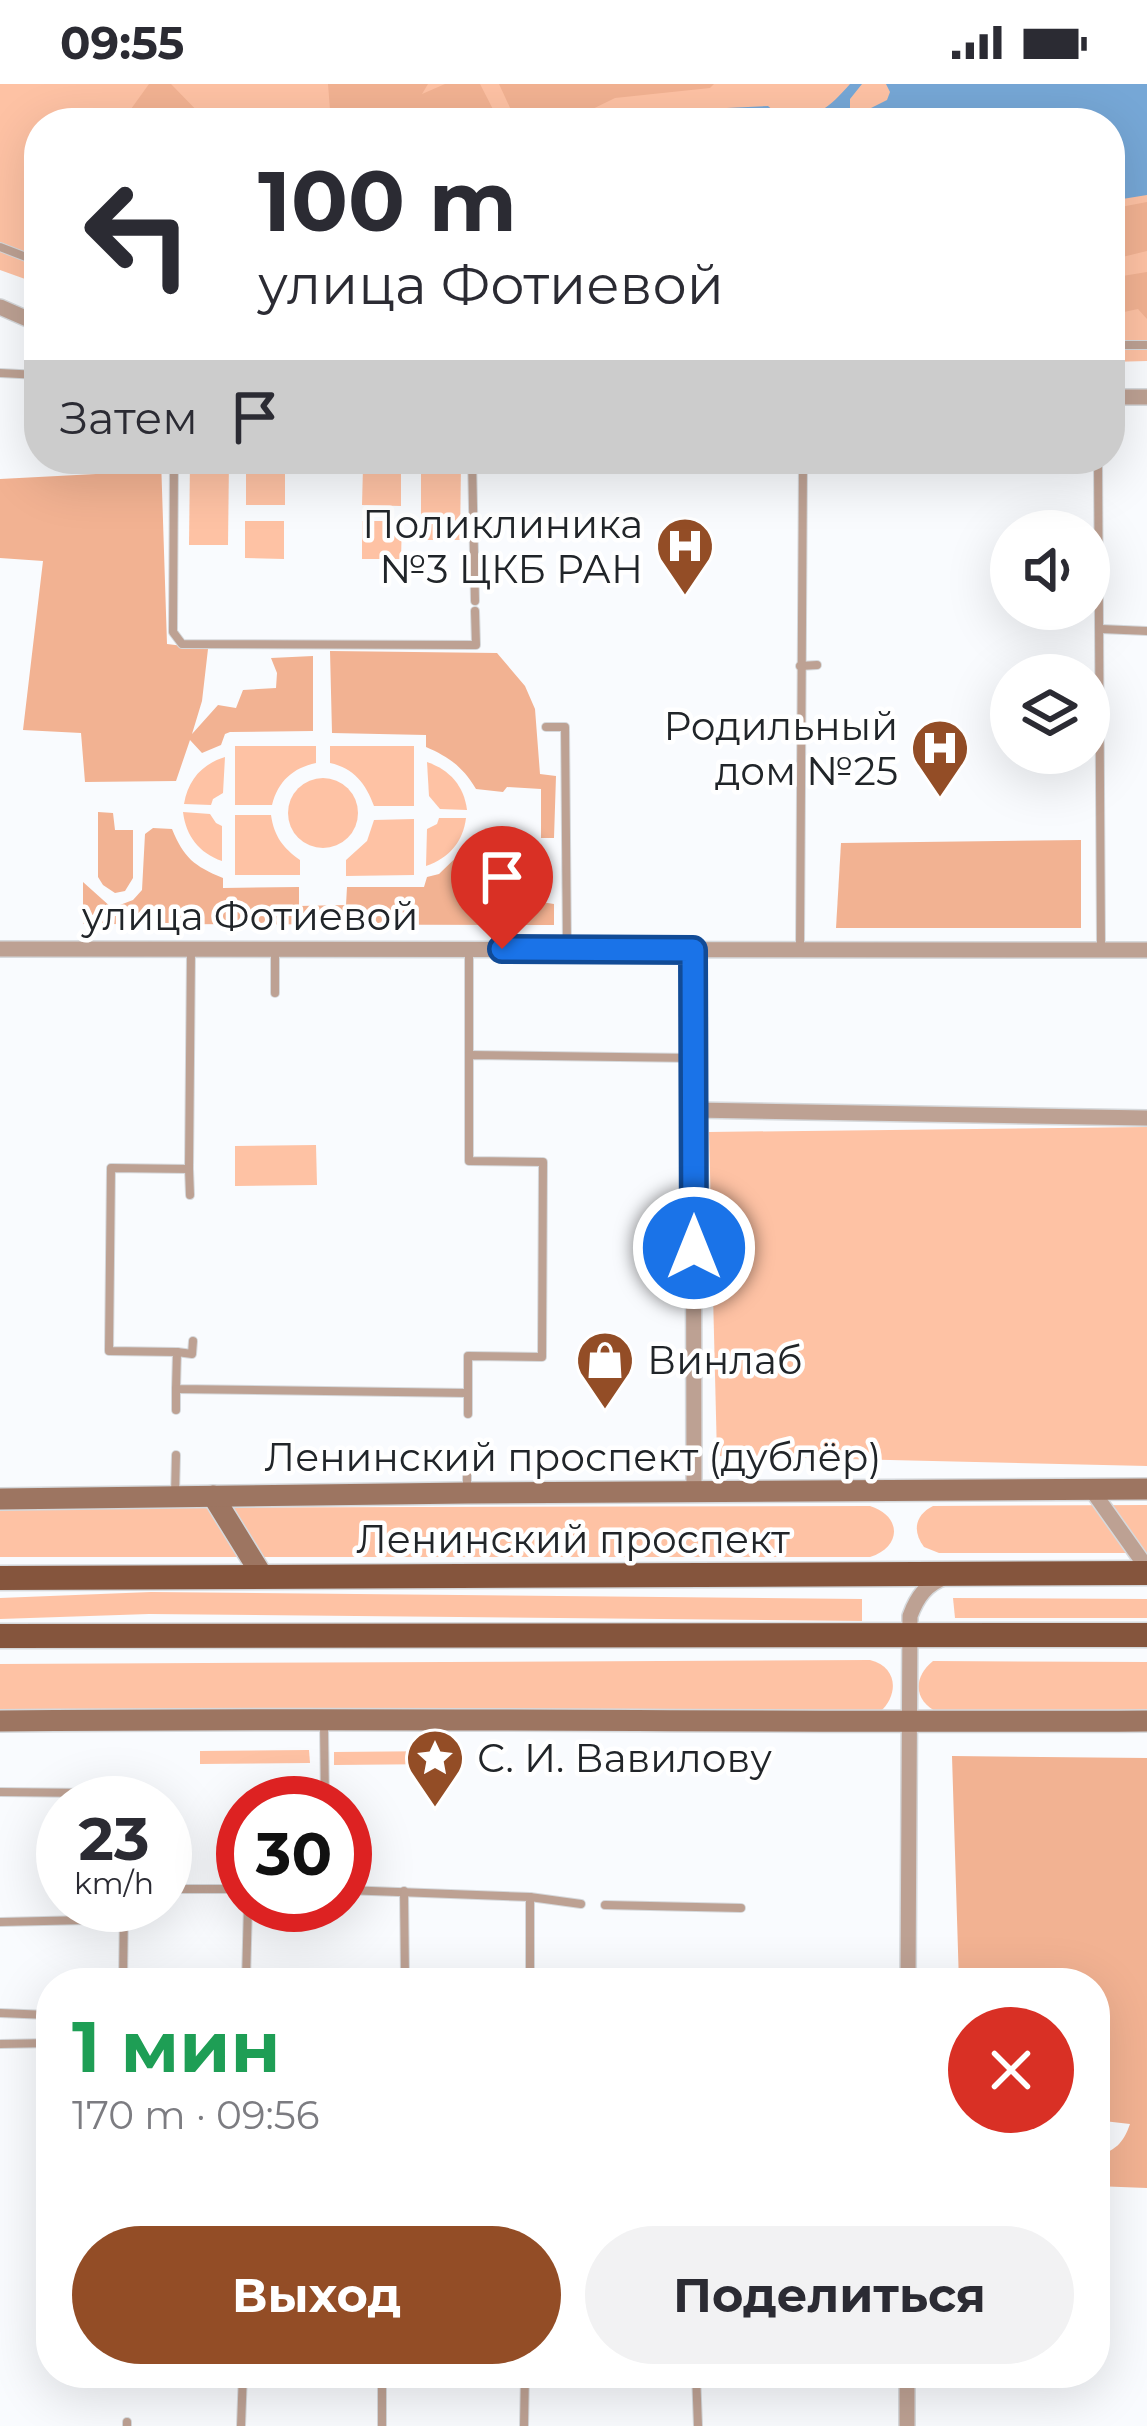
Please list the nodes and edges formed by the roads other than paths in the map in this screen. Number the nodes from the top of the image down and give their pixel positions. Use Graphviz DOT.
graph roads {
  1 [pos="175,474"];
  2 [pos="472,474"];
  3 [pos="803,474"];
  4 [pos="1099,474"];
  5 [pos="1100,510"];
  6 [pos="1110,629"];
  7 [pos="1101,630"];
  8 [pos="1147,631"];
  9 [pos="817,665"];
  10 [pos="800,666"];
  11 [pos="546,727"];
  12 [pos="0,949"];
  13 [pos="190,949"];
  14 [pos="275,949"];
  15 [pos="469,949"];
  16 [pos="567,950"];
  17 [pos="693,950"];
  18 [pos="800,950"];
  19 [pos="1101,950"];
  20 [pos="1147,950"];
  21 [pos="275,993"];
  22 [pos="469,1055"];
  23 [pos="693,1058"];
  24 [pos="693,1110"];
  25 [pos="1147,1118"];
  26 [pos="189,1169"];
  27 [pos="190,1195"];
  28 [pos="194,1341"];
  29 [pos="176,1352"];
  30 [pos="176,1389"];
  31 [pos="468,1393"];
  32 [pos="176,1410"];
  33 [pos="468,1414"];
  34 [pos="176,1455"];
  35 [pos="467,1459"];
  36 [pos="1091,1489"];
  37 [pos="1147,1489"];
  38 [pos="467,1493"];
  39 [pos="694,1493"];
  40 [pos="213,1496"];
  41 [pos="176,1497"];
  42 [pos="0,1499"];
  43 [pos="1147,1570"];
  44 [pos="952,1575"];
  45 [pos="263,1577"];
  46 [pos="0,1578"];
  47 [pos="910,1634"];
  48 [pos="1147,1635"];
  49 [pos="0,1636"];
  50 [pos="324,1718"];
  51 [pos="0,1721"];
  52 [pos="1147,1721"];
  53 [pos="909,1722"];
  54 [pos="325,1776"];
  55 [pos="0,1792"];
  56 [pos="36,1792"];
  57 [pos="372,1890"];
  58 [pos="404,1891"];
  59 [pos="530,1897"];
  60 [pos="581,1904"];
  61 [pos="605,1905"];
  62 [pos="741,1908"];
  63 [pos="36,1921"];
  64 [pos="0,1922"];
  65 [pos="124,1932"];
  66 [pos="247,1932"];
  67 [pos="123,1968"];
  68 [pos="246,1968"];
  69 [pos="405,1968"];
  70 [pos="530,1968"];
  71 [pos="908,1968"];
  72 [pos="0,2013"];
  73 [pos="36,2014"];
  74 [pos="36,2043"];
  75 [pos="0,2044"];
  76 [pos="243,2388"];
  77 [pos="382,2388"];
  78 [pos="525,2388"];
  79 [pos="697,2388"];
  80 [pos="907,2388"];
  81 [pos="242,2426"];
  82 [pos="382,2426"];
  83 [pos="524,2426"];
  84 [pos="698,2426"];
  85 [pos="907,2426"];
  1 -- 2 [label="lane"];
  3 -- 10 [label="lane"];
  4 -- 5 [label="lane"];
  6 -- 8 [label="lane"];
  7 -- 19 [label="lane"];
  9 -- 10 [label="lane"];
  10 -- 18 [label="lane"];
  11 -- 16 [label="lane"];
  12 -- 13 [label="street, улица Фотиевой"];
  13 -- 14 [label="street, улица Фотиевой"];
  13 -- 26 [label="lane"];
  14 -- 15 [label="street, улица Фотиевой"];
  14 -- 21 [label="lane"];
  15 -- 16 [label="street, улица Фотиевой"];
  15 -- 22 [label="lane"];
  16 -- 17 [label="street, улица Фотиевой"];
  17 -- 18 [label="street, улица Фотиевой"];
  17 -- 23 [label="street"];
  18 -- 19 [label="street, улица Фотиевой"];
  19 -- 20 [label="street, улица Фотиевой"];
  22 -- 23 [label="lane"];
  22 -- 31 [label="lane"];
  23 -- 24 [label="street"];
  24 -- 25 [label="street"];
  24 -- 39 [label="street"];
  26 -- 27 [label="lane"];
  26 -- 29 [label="lane"];
  28 -- 29 [label="lane"];
  29 -- 30 [label="lane"];
  30 -- 31 [label="lane"];
  30 -- 32 [label="lane"];
  31 -- 33 [label="lane"];
  34 -- 41 [label="lane"];
  35 -- 38 [label="lane"];
  36 -- 37 [label="street, Ленинский проспект (дублёр)"];
  36 -- 39 [label="street, Ленинский проспект (дублёр)"];
  36 -- 43 [label="street"];
  38 -- 39 [label="street, Ленинский проспект (дублёр)"];
  38 -- 40 [label="street, Ленинский проспект (дублёр)"];
  40 -- 41 [label="street, Ленинский проспект (дублёр)"];
  40 -- 45 [label="street"];
  41 -- 42 [label="street, Ленинский проспект (дублёр)"];
  43 -- 44 [label="main road, Ленинский проспект"];
  44 -- 45 [label="main road, Ленинский проспект"];
  44 -- 47 [label="street"];
  45 -- 46 [label="main road, Ленинский проспект"];
  47 -- 48 [label="main road"];
  47 -- 49 [label="main road"];
  47 -- 53 [label="street"];
  50 -- 51 [label="street"];
  50 -- 53 [label="street"];
  50 -- 54 [label="lane"];
  52 -- 53 [label="street"];
  53 -- 71 [label="street"];
  55 -- 56 [label="lane"];
  57 -- 58 [label="lane"];
  58 -- 59 [label="lane"];
  58 -- 69 [label="lane"];
  59 -- 60 [label="lane"];
  59 -- 70 [label="lane"];
  61 -- 62 [label="lane"];
  63 -- 64 [label="lane"];
  65 -- 67 [label="lane"];
  66 -- 68 [label="lane"];
  72 -- 73 [label="lane"];
  74 -- 75 [label="lane"];
  76 -- 81 [label="lane"];
  77 -- 82 [label="lane"];
  78 -- 83 [label="lane"];
  79 -- 84 [label="lane"];
  80 -- 85 [label="street"];
}
